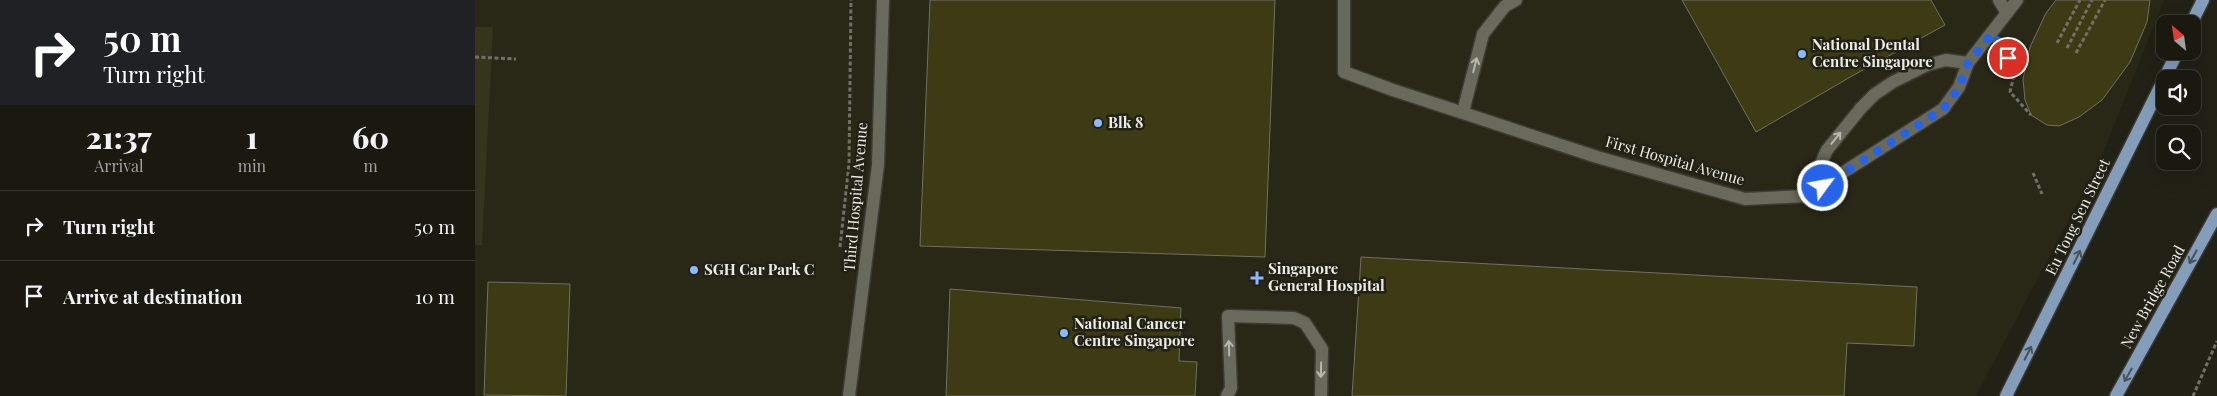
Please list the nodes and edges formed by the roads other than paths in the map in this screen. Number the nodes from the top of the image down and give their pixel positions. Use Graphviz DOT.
graph roads {
  1 [pos="883,0"];
  2 [pos="1345,0"];
  3 [pos="1516,0"];
  4 [pos="1999,0"];
  5 [pos="2017,0"];
  6 [pos="2203,0"];
  7 [pos="2007,13"];
  8 [pos="2196,15"];
  9 [pos="2174,60"];
  10 [pos="1968,63"];
  11 [pos="1463,112"];
  12 [pos="1806,196"];
  13 [pos="2217,214"];
  14 [pos="849,396"];
  15 [pos="1227,396"];
  16 [pos="1321,396"];
  17 [pos="2006,396"];
  18 [pos="2116,396"];
  1 -- 14 [label="street, Third Hospital Avenue"];
  2 -- 11 [label="street, First Hospital Avenue"];
  11 -- 3 [label="street, one-way"];
  4 -- 7 [label="street"];
  5 -- 7 [label="street, First Hospital Avenue"];
  6 -- 8 [label="main road"];
  7 -- 10 [label="street, First Hospital Avenue"];
  17 -- 9 [label="main road, Eu Tong Sen Street, one-way"];
  10 -- 12 [label="street, First Hospital Avenue"];
  12 -- 10 [label="street, one-way"];
  11 -- 12 [label="street, First Hospital Avenue"];
  13 -- 18 [label="main road, New Bridge Road, one-way"];
  15 -- 16 [label="street, one-way"];
}
